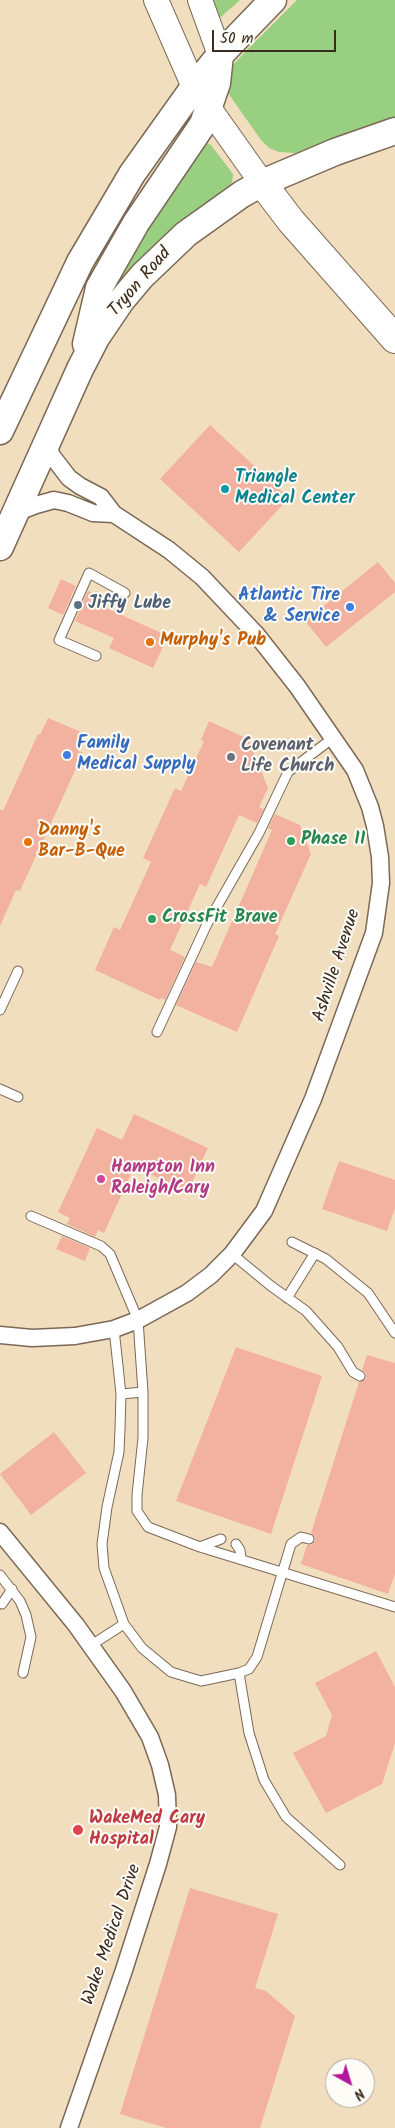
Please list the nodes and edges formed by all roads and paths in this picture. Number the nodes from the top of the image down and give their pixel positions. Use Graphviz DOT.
graph roads {
  1 [pos="156,0"];
  2 [pos="200,0"];
  3 [pos="273,0"];
  4 [pos="220,55"];
  5 [pos="194,87"];
  6 [pos="209,109"];
  7 [pos="395,131"];
  8 [pos="262,183"];
  9 [pos="395,339"];
  10 [pos="80,369"];
  11 [pos="0,431"];
  12 [pos="47,442"];
  13 [pos="15,513"];
  14 [pos="114,514"];
  15 [pos="0,547"];
  16 [pos="125,593"];
  17 [pos="96,656"];
  18 [pos="333,738"];
  19 [pos="18,971"];
  20 [pos="0,1010"];
  21 [pos="157,1032"];
  22 [pos="0,1089"];
  23 [pos="18,1097"];
  24 [pos="31,1216"];
  25 [pos="292,1242"];
  26 [pos="315,1253"];
  27 [pos="232,1254"];
  28 [pos="287,1298"];
  29 [pos="138,1320"];
  30 [pos="114,1330"];
  31 [pos="395,1334"];
  32 [pos="0,1335"];
  33 [pos="360,1376"];
  34 [pos="143,1392"];
  35 [pos="121,1394"];
  36 [pos="0,1532"];
  37 [pos="221,1539"];
  38 [pos="309,1539"];
  39 [pos="236,1544"];
  40 [pos="200,1547"];
  41 [pos="241,1559"];
  42 [pos="281,1572"];
  43 [pos="0,1575"];
  44 [pos="12,1589"];
  45 [pos="2,1604"];
  46 [pos="395,1607"];
  47 [pos="124,1624"];
  48 [pos="90,1646"];
  49 [pos="23,1673"];
  50 [pos="239,1673"];
  51 [pos="340,1865"];
  52 [pos="69,2128"];
  1 -- 5 [label="street"];
  2 -- 4 [label="street"];
  3 -- 4 [label="main road"];
  4 -- 5 [label="main road"];
  4 -- 6 [label="main road"];
  5 -- 6 [label="street"];
  5 -- 11 [label="main road"];
  6 -- 8 [label="street"];
  6 -- 10 [label="main road"];
  7 -- 8 [label="main road, Tryon Road"];
  8 -- 9 [label="highway"];
  8 -- 10 [label="main road, Tryon Road"];
  10 -- 12 [label="main road, Tryon Road"];
  12 -- 13 [label="main road, Tryon Road"];
  12 -- 14 [label="street, Ashville Avenue"];
  13 -- 14 [label="street, Ashville Avenue"];
  13 -- 15 [label="main road, Tryon Road"];
  14 -- 18 [label="street, Ashville Avenue"];
  16 -- 17 [label="lane"];
  18 -- 21 [label="lane"];
  18 -- 27 [label="street, Ashville Avenue"];
  19 -- 20 [label="lane"];
  22 -- 23 [label="lane"];
  24 -- 29 [label="lane"];
  25 -- 26 [label="lane"];
  26 -- 28 [label="lane"];
  26 -- 31 [label="lane"];
  27 -- 28 [label="lane"];
  27 -- 29 [label="street, Ashville Avenue"];
  28 -- 33 [label="lane"];
  29 -- 30 [label="street, Ashville Avenue"];
  29 -- 34 [label="lane"];
  30 -- 32 [label="street, Ashville Avenue"];
  30 -- 35 [label="lane"];
  34 -- 35 [label="lane"];
  34 -- 40 [label="lane"];
  35 -- 47 [label="lane"];
  36 -- 48 [label="street, Wake Medical Drive"];
  37 -- 40 [label="lane"];
  38 -- 42 [label="lane"];
  39 -- 41 [label="lane"];
  40 -- 41 [label="lane"];
  41 -- 42 [label="lane"];
  42 -- 46 [label="lane"];
  42 -- 50 [label="lane"];
  43 -- 44 [label="lane"];
  44 -- 45 [label="lane"];
  44 -- 49 [label="lane"];
  47 -- 48 [label="lane"];
  47 -- 50 [label="lane"];
  48 -- 52 [label="street, Wake Medical Drive"];
  50 -- 51 [label="lane"];
}
